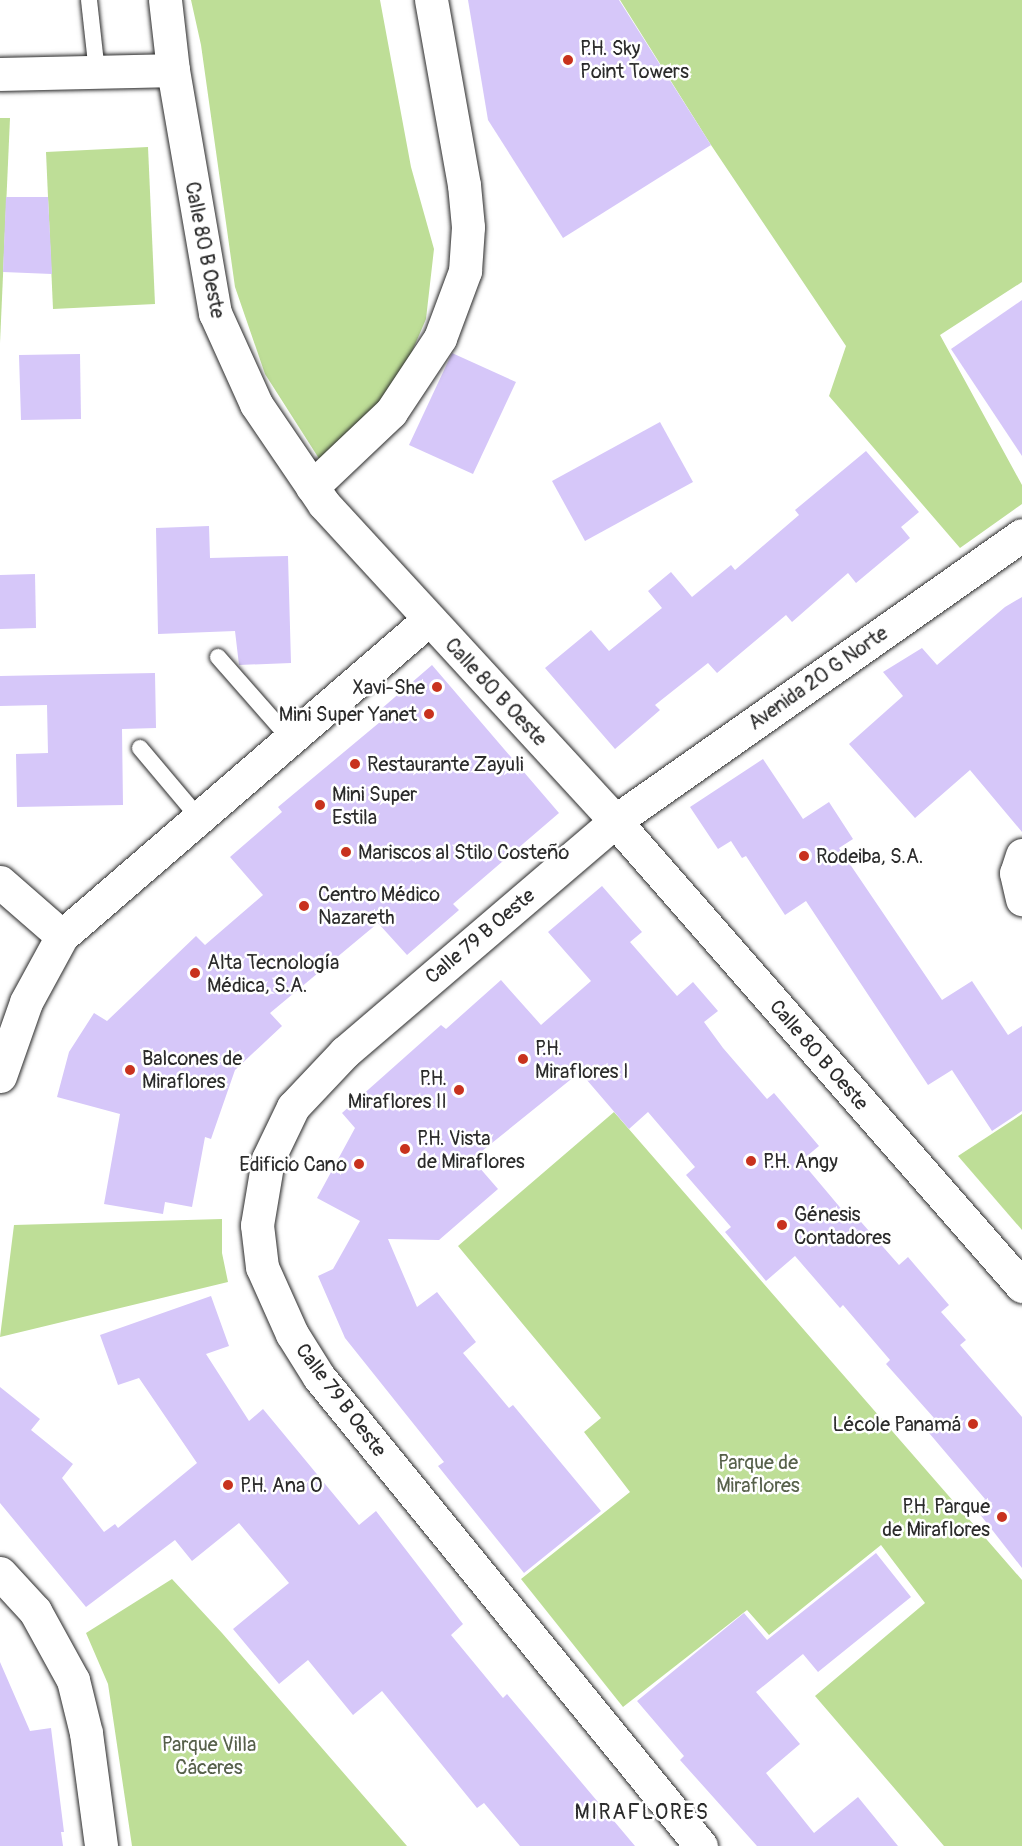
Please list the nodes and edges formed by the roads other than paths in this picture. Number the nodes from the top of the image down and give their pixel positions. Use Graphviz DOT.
graph roads {
  1 [pos="89,0"];
  2 [pos="165,0"];
  3 [pos="431,0"];
  4 [pos="173,70"];
  5 [pos="98,72"];
  6 [pos="0,74"];
  7 [pos="312,487"];
  8 [pos="1022,535"];
  9 [pos="429,619"];
  10 [pos="218,657"];
  11 [pos="290,739"];
  12 [pos="140,748"];
  13 [pos="199,818"];
  14 [pos="615,821"];
  15 [pos="1022,855"];
  16 [pos="0,882"];
  17 [pos="1022,899"];
  18 [pos="62,936"];
  19 [pos="0,1076"];
  20 [pos="1022,1286"];
  21 [pos="0,1573"];
  22 [pos="101,1846"];
  23 [pos="701,1846"];
  1 -- 5 [label="lane"];
  2 -- 4 [label="street, Calle 80 B Oeste"];
  3 -- 7 [label="street"];
  4 -- 5 [label="street"];
  4 -- 7 [label="street, Calle 80 B Oeste"];
  5 -- 6 [label="street"];
  7 -- 9 [label="street, Calle 80 B Oeste"];
  8 -- 14 [label="street, Avenida 20 G Norte"];
  9 -- 11 [label="street"];
  9 -- 14 [label="street, Calle 80 B Oeste"];
  10 -- 11 [label="lane"];
  11 -- 13 [label="street"];
  12 -- 13 [label="lane"];
  13 -- 18 [label="street"];
  14 -- 20 [label="street, Calle 80 B Oeste"];
  14 -- 23 [label="street, Calle 79 B Oeste"];
  15 -- 17 [label="street"];
  16 -- 18 [label="street"];
  18 -- 19 [label="street"];
  21 -- 22 [label="street"];
}
